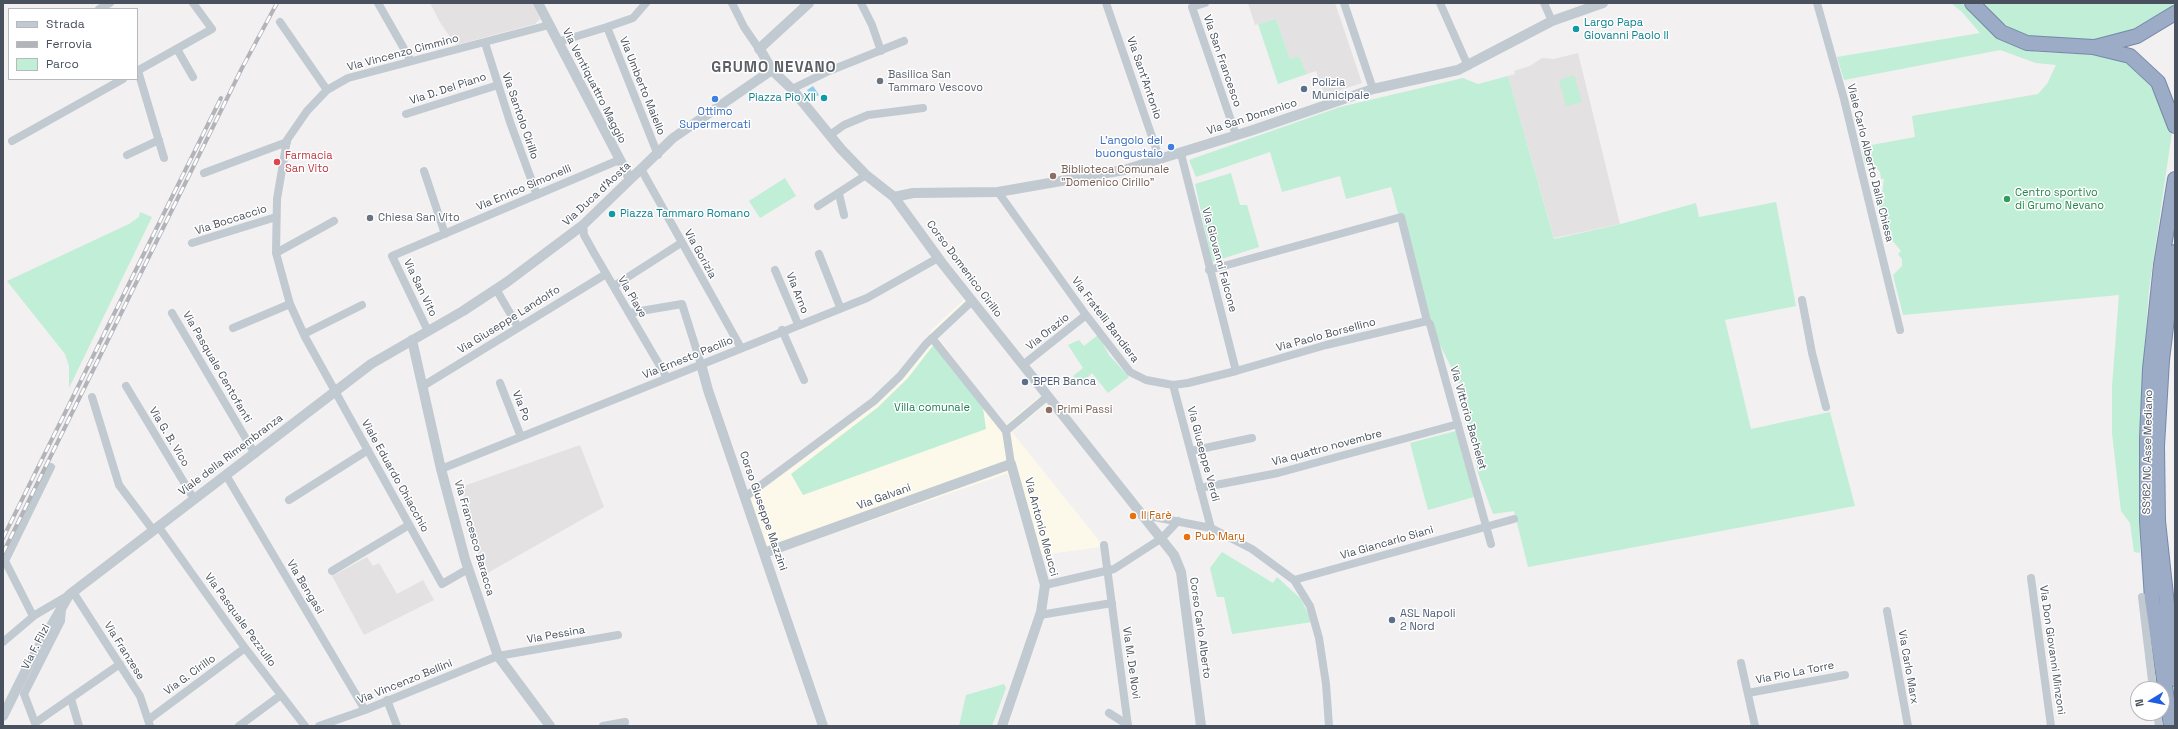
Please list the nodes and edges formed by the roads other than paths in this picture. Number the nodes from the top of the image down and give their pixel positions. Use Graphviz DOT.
graph roads {
  1 [pos="110,3"];
  2 [pos="193,3"];
  3 [pos="378,3"];
  4 [pos="538,3"];
  5 [pos="646,3"];
  6 [pos="732,3"];
  7 [pos="809,3"];
  8 [pos="861,3"];
  9 [pos="1106,3"];
  10 [pos="1205,3"];
  11 [pos="1344,3"];
  12 [pos="1440,3"];
  13 [pos="1544,3"];
  14 [pos="1602,3"];
  15 [pos="1817,3"];
  16 [pos="1975,4"];
  17 [pos="101,8"];
  18 [pos="2175,13"];
  19 [pos="1552,21"];
  20 [pos="280,22"];
  21 [pos="549,24"];
  22 [pos="607,27"];
  23 [pos="558,42"];
  24 [pos="904,42"];
  25 [pos="485,43"];
  26 [pos="2093,47"];
  27 [pos="177,49"];
  28 [pos="881,51"];
  29 [pos="762,53"];
  30 [pos="411,61"];
  31 [pos="1468,66"];
  32 [pos="138,70"];
  33 [pos="138,74"];
  34 [pos="775,74"];
  35 [pos="193,77"];
  36 [pos="121,80"];
  37 [pos="498,85"];
  38 [pos="1372,86"];
  39 [pos="792,89"];
  40 [pos="327,90"];
  41 [pos="922,108"];
  42 [pos="406,114"];
  43 [pos="2175,126"];
  44 [pos="830,135"];
  45 [pos="1236,135"];
  46 [pos="159,140"];
  47 [pos="12,141"];
  48 [pos="286,142"];
  49 [pos="1181,154"];
  50 [pos="127,155"];
  51 [pos="658,155"];
  52 [pos="164,158"];
  53 [pos="619,160"];
  54 [pos="1160,160"];
  55 [pos="641,169"];
  56 [pos="424,171"];
  57 [pos="204,173"];
  58 [pos="866,175"];
  59 [pos="630,179"];
  60 [pos="2175,179"];
  61 [pos="998,192"];
  62 [pos="839,194"];
  63 [pos="537,195"];
  64 [pos="894,198"];
  65 [pos="818,206"];
  66 [pos="844,215"];
  67 [pos="276,217"];
  68 [pos="334,221"];
  69 [pos="583,225"];
  70 [pos="445,234"];
  71 [pos="192,243"];
  72 [pos="681,243"];
  73 [pos="2175,252"];
  74 [pos="276,253"];
  75 [pos="818,254"];
  76 [pos="392,256"];
  77 [pos="938,258"];
  78 [pos="775,270"];
  79 [pos="1210,270"];
  80 [pos="606,274"];
  81 [pos="614,286"];
  82 [pos="496,289"];
  83 [pos="1802,300"];
  84 [pos="972,301"];
  85 [pos="290,304"];
  86 [pos="362,305"];
  87 [pos="840,307"];
  88 [pos="172,313"];
  89 [pos="629,313"];
  90 [pos="1086,315"];
  91 [pos="1425,321"];
  92 [pos="798,324"];
  93 [pos="518,327"];
  94 [pos="232,328"];
  95 [pos="782,330"];
  96 [pos="1900,330"];
  97 [pos="428,331"];
  98 [pos="304,334"];
  99 [pos="932,338"];
  100 [pos="412,340"];
  101 [pos="741,348"];
  102 [pos="701,364"];
  103 [pos="1023,366"];
  104 [pos="1236,371"];
  105 [pos="667,378"];
  106 [pos="804,380"];
  107 [pos="500,383"];
  108 [pos="1173,385"];
  109 [pos="126,386"];
  110 [pos="422,386"];
  111 [pos="335,391"];
  112 [pos="1048,396"];
  113 [pos="92,397"];
  114 [pos="1826,407"];
  115 [pos="1458,424"];
  116 [pos="1006,431"];
  117 [pos="521,437"];
  118 [pos="1252,438"];
  119 [pos="368,450"];
  120 [pos="1191,451"];
  121 [pos="255,454"];
  122 [pos="1011,464"];
  123 [pos="51,467"];
  124 [pos="441,470"];
  125 [pos="226,475"];
  126 [pos="1200,488"];
  127 [pos="745,498"];
  128 [pos="194,499"];
  129 [pos="289,500"];
  130 [pos="1143,514"];
  131 [pos="1514,519"];
  132 [pos="1178,521"];
  133 [pos="2153,521"];
  134 [pos="409,525"];
  135 [pos="1487,527"];
  136 [pos="156,528"];
  137 [pos="1211,528"];
  138 [pos="1162,538"];
  139 [pos="1491,544"];
  140 [pos="1104,545"];
  141 [pos="764,553"];
  142 [pos="468,569"];
  143 [pos="1107,570"];
  144 [pos="332,571"];
  145 [pos="2031,578"];
  146 [pos="1294,580"];
  147 [pos="1045,585"];
  148 [pos="71,593"];
  149 [pos="2142,597"];
  150 [pos="1112,603"];
  151 [pos="62,607"];
  152 [pos="1887,611"];
  153 [pos="1040,615"];
  154 [pos="33,616"];
  155 [pos="618,635"];
  156 [pos="3,642"];
  157 [pos="245,648"];
  158 [pos="498,656"];
  159 [pos="1741,663"];
  160 [pos="120,664"];
  161 [pos="1845,675"];
  162 [pos="2175,679"];
  163 [pos="2152,681"];
  164 [pos="1748,694"];
  165 [pos="281,695"];
  166 [pos="71,699"];
  167 [pos="387,700"];
  168 [pos="365,710"];
  169 [pos="1108,713"];
  170 [pos="3,716"];
  171 [pos="625,722"];
  172 [pos="149,723"];
  173 [pos="79,726"];
  174 [pos="239,726"];
  175 [pos="305,726"];
  176 [pos="318,726"];
  177 [pos="397,726"];
  178 [pos="550,726"];
  179 [pos="603,726"];
  180 [pos="823,726"];
  181 [pos="1002,726"];
  182 [pos="1128,726"];
  183 [pos="1201,726"];
  184 [pos="1329,726"];
  185 [pos="1755,726"];
  186 [pos="1908,726"];
  187 [pos="2051,726"];
  188 [pos="2171,726"];
  1 -- 17 [label="street"];
  2 -- 27 [label="street"];
  3 -- 30 [label="street"];
  4 -- 21 [label="street, Via Ventiquattro Maggio"];
  5 -- 22 [label="street"];
  6 -- 29 [label="street"];
  7 -- 29 [label="street"];
  8 -- 28 [label="street"];
  9 -- 54 [label="street, Via Sant'Antonio"];
  10 -- 45 [label="street, Via San Francesco"];
  11 -- 38 [label="street"];
  12 -- 31 [label="street"];
  13 -- 19 [label="street"];
  14 -- 19 [label="street, Via San Domenico"];
  15 -- 96 [label="street, Viale Carlo Alberto Dalla Chiesa"];
  16 -- 26 [label="highway"];
  18 -- 26 [label="highway"];
  19 -- 31 [label="street, Via San Domenico"];
  20 -- 40 [label="street"];
  21 -- 23 [label="street, Via Ventiquattro Maggio"];
  21 -- 25 [label="street, Via Vincenzo Cimmino"];
  22 -- 23 [label="street, Via Umberto Maiello"];
  22 -- 51 [label="street, Via Umberto Maiello"];
  23 -- 53 [label="street, Via Ventiquattro Maggio"];
  24 -- 28 [label="street"];
  25 -- 30 [label="street, Via Vincenzo Cimmino"];
  25 -- 37 [label="street, Via Santolo Cirillo"];
  26 -- 43 [label="highway"];
  27 -- 32 [label="street"];
  27 -- 35 [label="street"];
  28 -- 39 [label="street"];
  29 -- 34 [label="street, Corso Domenico Cirillo"];
  30 -- 40 [label="street, Via Vincenzo Cimmino"];
  31 -- 38 [label="street, Via San Domenico"];
  33 -- 46 [label="street"];
  34 -- 39 [label="street, Corso Domenico Cirillo"];
  34 -- 51 [label="street, Via Duca d'Aosta"];
  36 -- 47 [label="street"];
  37 -- 42 [label="street, Via D. Del Piano"];
  37 -- 63 [label="street, Via Santolo Cirillo"];
  38 -- 45 [label="street, Via San Domenico"];
  39 -- 44 [label="street, Corso Domenico Cirillo"];
  40 -- 48 [label="street, Via Vincenzo Cimmino"];
  41 -- 44 [label="street"];
  44 -- 58 [label="street, Corso Domenico Cirillo"];
  45 -- 49 [label="street, Via San Domenico"];
  46 -- 50 [label="street"];
  46 -- 52 [label="street"];
  48 -- 57 [label="street"];
  48 -- 67 [label="street, Via Vincenzo Cimmino"];
  49 -- 54 [label="street, Via San Domenico"];
  49 -- 79 [label="street, Via Giovanni Falcone"];
  51 -- 55 [label="street, Via Duca d'Aosta"];
  53 -- 59 [label="street, Via Ventiquattro Maggio"];
  53 -- 63 [label="street, Via Enrico Simonelli"];
  54 -- 61 [label="street, Via San Domenico"];
  55 -- 59 [label="street, Via Duca d'Aosta"];
  55 -- 72 [label="street, Via Gorizia"];
  56 -- 70 [label="street"];
  58 -- 62 [label="street"];
  58 -- 64 [label="street, Corso Domenico Cirillo"];
  59 -- 69 [label="street, Via Duca d'Aosta"];
  60 -- 133 [label="highway, SS162 NC Asse Mediano"];
  61 -- 64 [label="street, Via San Domenico"];
  61 -- 90 [label="street, Via Fratelli Bandiera"];
  62 -- 65 [label="street"];
  62 -- 66 [label="street"];
  63 -- 70 [label="street, Via Enrico Simonelli"];
  64 -- 77 [label="street, Corso Domenico Cirillo"];
  67 -- 71 [label="street, Via Boccaccio"];
  67 -- 74 [label="street, Via Vincenzo Cimmino"];
  68 -- 74 [label="street"];
  69 -- 80 [label="street, Via Piave"];
  69 -- 82 [label="street, Via Duca d'Aosta"];
  70 -- 76 [label="street, Via Enrico Simonelli"];
  72 -- 81 [label="street"];
  72 -- 101 [label="street, Via Gorizia"];
  73 -- 133 [label="highway, SS162 NC Asse Mediano"];
  74 -- 85 [label="street, Via Vincenzo Cimmino"];
  75 -- 87 [label="street"];
  76 -- 97 [label="street, Via San Vito"];
  77 -- 84 [label="street, Corso Domenico Cirillo"];
  77 -- 87 [label="street, Via Ernesto Pacilio"];
  78 -- 92 [label="street, Via Arno"];
  79 -- 91 [label="street, Via Vittorio Bachelet"];
  79 -- 104 [label="street, Via Giovanni Falcone"];
  80 -- 81 [label="street, Via Piave"];
  80 -- 93 [label="street, Via Giuseppe Landolfo"];
  81 -- 89 [label="street, Via Piave"];
  82 -- 93 [label="street"];
  82 -- 97 [label="street, Via Duca d'Aosta"];
  83 -- 114 [label="street"];
  84 -- 99 [label="street"];
  84 -- 103 [label="street, Corso Domenico Cirillo"];
  85 -- 94 [label="street"];
  85 -- 98 [label="street, Via Vincenzo Cimmino"];
  86 -- 98 [label="street"];
  87 -- 92 [label="street, Via Ernesto Pacilio"];
  88 -- 121 [label="street, Via Pasquale Centofanti"];
  89 -- 102 [label="street, Corso Giuseppe Mazzini"];
  89 -- 105 [label="street, Via Piave"];
  90 -- 103 [label="street, Via Orazio"];
  90 -- 108 [label="street, Via Fratelli Bandiera"];
  91 -- 104 [label="street, Via Paolo Borsellino"];
  91 -- 115 [label="street, Via Vittorio Bachelet"];
  92 -- 95 [label="street, Via Ernesto Pacilio"];
  93 -- 110 [label="street, Via Giuseppe Landolfo"];
  95 -- 101 [label="street, Via Ernesto Pacilio"];
  95 -- 106 [label="street"];
  97 -- 100 [label="street, Via Duca d'Aosta"];
  98 -- 111 [label="street, Via Vincenzo Cimmino"];
  99 -- 116 [label="street"];
  99 -- 127 [label="street"];
  100 -- 110 [label="street, Via Francesco Baracca"];
  100 -- 111 [label="street, Viale della Rimembranza"];
  101 -- 102 [label="street, Via Ernesto Pacilio"];
  102 -- 105 [label="street, Via Ernesto Pacilio"];
  102 -- 127 [label="street, Corso Giuseppe Mazzini"];
  103 -- 112 [label="street, Corso Domenico Cirillo"];
  104 -- 108 [label="street, Via Fratelli Bandiera"];
  105 -- 117 [label="street, Via Ernesto Pacilio"];
  107 -- 117 [label="street, Via Po"];
  108 -- 120 [label="street, Via Giuseppe Verdi"];
  109 -- 128 [label="street, Via G. B. Vico"];
  110 -- 124 [label="street, Via Francesco Baracca"];
  111 -- 119 [label="street, Viale Eduardo Chiacchio"];
  111 -- 121 [label="street, Viale della Rimembranza"];
  112 -- 116 [label="street"];
  112 -- 130 [label="street, Corso Domenico Cirillo"];
  113 -- 136 [label="street, Via Pasquale Pezzullo"];
  115 -- 126 [label="street, Via quattro novembre"];
  115 -- 135 [label="street, Via Vittorio Bachelet"];
  116 -- 122 [label="street, Via Antonio Meucci"];
  117 -- 124 [label="street, Via Ernesto Pacilio"];
  118 -- 120 [label="street"];
  119 -- 129 [label="street"];
  119 -- 134 [label="street, Viale Eduardo Chiacchio"];
  120 -- 126 [label="street, Via Giuseppe Verdi"];
  121 -- 125 [label="street, Viale della Rimembranza"];
  122 -- 141 [label="street, Via Galvani"];
  122 -- 147 [label="street, Via Antonio Meucci"];
  123 -- 154 [label="street"];
  124 -- 142 [label="street, Via Francesco Baracca"];
  125 -- 128 [label="street, Viale della Rimembranza"];
  125 -- 168 [label="street, Via Bengasi"];
  126 -- 137 [label="street, Via Giuseppe Verdi"];
  127 -- 141 [label="street, Corso Giuseppe Mazzini"];
  128 -- 136 [label="street, Viale della Rimembranza"];
  130 -- 132 [label="street"];
  130 -- 138 [label="street, Corso Carlo Alberto"];
  131 -- 135 [label="street, Via Giancarlo Siani"];
  132 -- 137 [label="street"];
  132 -- 138 [label="street"];
  133 -- 162 [label="highway"];
  133 -- 188 [label="highway, SS162 NC Asse Mediano"];
  134 -- 142 [label="street, Viale Eduardo Chiacchio"];
  134 -- 144 [label="street"];
  135 -- 139 [label="street, Via Vittorio Bachelet"];
  135 -- 146 [label="street, Via Giancarlo Siani"];
  136 -- 148 [label="street, Viale della Rimembranza"];
  136 -- 157 [label="street, Via Pasquale Pezzullo"];
  137 -- 146 [label="street"];
  138 -- 143 [label="street"];
  138 -- 183 [label="street, Corso Carlo Alberto"];
  140 -- 143 [label="street"];
  141 -- 180 [label="street, Corso Giuseppe Mazzini"];
  142 -- 158 [label="street, Via Francesco Baracca"];
  143 -- 147 [label="street"];
  143 -- 150 [label="street, Via M. De Novi"];
  145 -- 187 [label="street, Via Don Giovanni Minzoni"];
  146 -- 184 [label="street"];
  147 -- 153 [label="street, Via Antonio Meucci"];
  148 -- 151 [label="street, Viale della Rimembranza"];
  148 -- 154 [label="street, Viale della Rimembranza"];
  148 -- 160 [label="street, Via Franzese"];
  149 -- 163 [label="street"];
  150 -- 153 [label="street"];
  150 -- 182 [label="street, Via M. De Novi"];
  151 -- 166 [label="street, Via F. Filzi"];
  151 -- 170 [label="street, Viale della Rimembranza"];
  152 -- 186 [label="street, Via Carlo Marx"];
  153 -- 181 [label="street, Via Antonio Meucci"];
  154 -- 156 [label="street, Viale della Rimembranza"];
  155 -- 158 [label="street, Via Pessina"];
  157 -- 165 [label="street, Via Pasquale Pezzullo"];
  157 -- 172 [label="street, Via G. Cirillo"];
  158 -- 167 [label="street, Via Vincenzo Bellini"];
  158 -- 178 [label="street, Via Francesco Baracca"];
  159 -- 164 [label="street"];
  160 -- 166 [label="street"];
  160 -- 172 [label="street, Via Franzese"];
  161 -- 164 [label="street, Via Pio La Torre"];
  164 -- 185 [label="street"];
  165 -- 174 [label="street"];
  165 -- 175 [label="street, Via Pasquale Pezzullo"];
  166 -- 173 [label="street"];
  167 -- 168 [label="street, Via Vincenzo Bellini"];
  167 -- 177 [label="street"];
  168 -- 176 [label="street, Via Vincenzo Bellini"];
  169 -- 182 [label="street"];
  171 -- 179 [label="street"];
}
